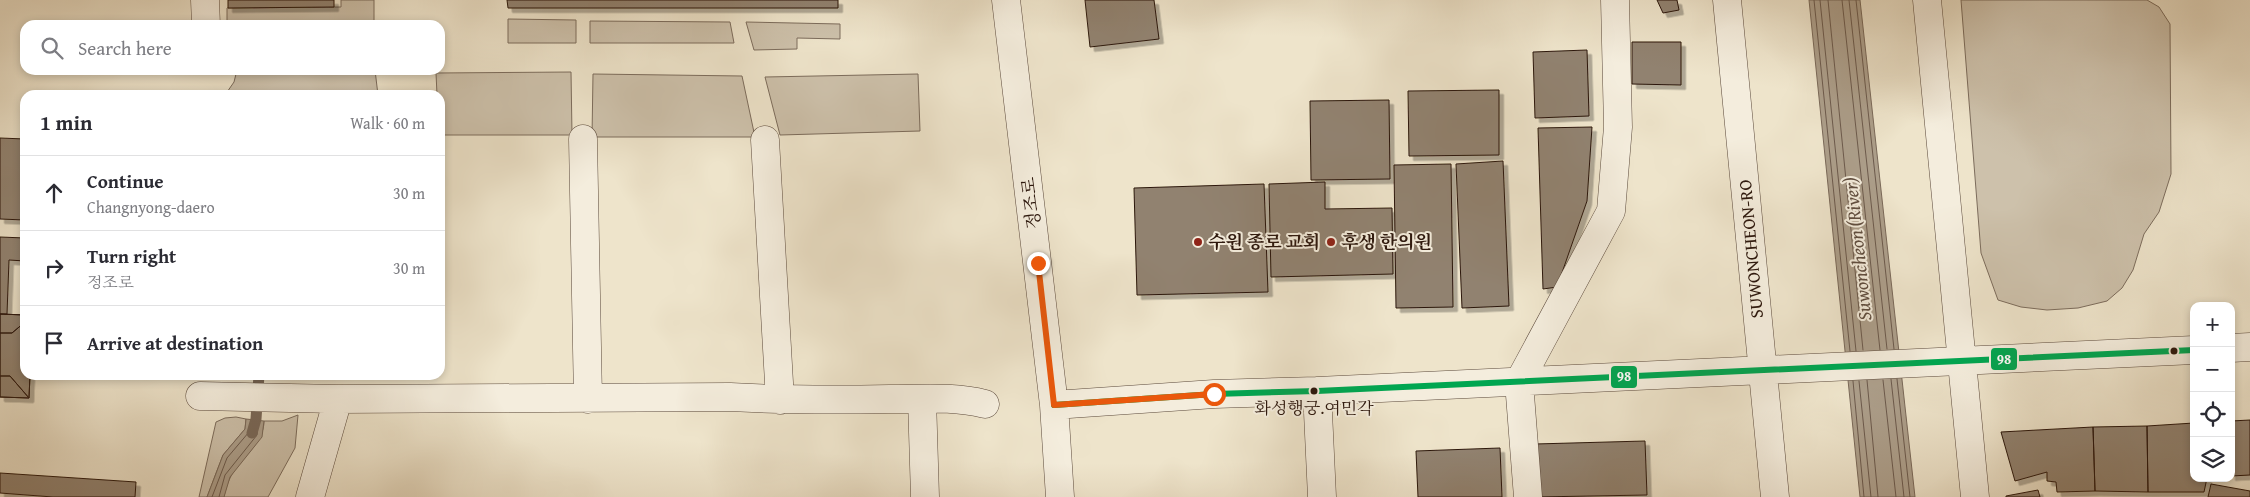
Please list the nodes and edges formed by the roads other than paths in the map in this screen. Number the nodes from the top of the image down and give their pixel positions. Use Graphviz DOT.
graph roads {
  1 [pos="205,0"];
  2 [pos="1006,0"];
  3 [pos="1615,0"];
  4 [pos="1727,0"];
  5 [pos="1927,0"];
  6 [pos="206,20"];
  7 [pos="583,139"];
  8 [pos="765,140"];
  9 [pos="2250,347"];
  10 [pos="2235,348"];
  11 [pos="2190,350"];
  12 [pos="1961,360"];
  13 [pos="1763,370"];
  14 [pos="1519,382"];
  15 [pos="415,387"];
  16 [pos="1318,391"];
  17 [pos="210,396"];
  18 [pos="338,399"];
  19 [pos="588,399"];
  20 [pos="922,399"];
  21 [pos="780,400"];
  22 [pos="984,404"];
  23 [pos="1054,405"];
  24 [pos="310,497"];
  25 [pos="924,497"];
  26 [pos="1060,497"];
  27 [pos="1322,497"];
  28 [pos="1528,497"];
  29 [pos="1775,497"];
  30 [pos="1975,497"];
  1 -- 6 [label="street"];
  2 -- 23 [label="street, 정조로"];
  3 -- 14 [label="street"];
  4 -- 13 [label="street, SUWONCHEON-RO"];
  5 -- 12 [label="street"];
  7 -- 19 [label="street"];
  8 -- 21 [label="street"];
  9 -- 10 [label="street"];
  11 -- 12 [label="street"];
  12 -- 13 [label="street"];
  12 -- 30 [label="street"];
  13 -- 14 [label="street"];
  13 -- 29 [label="street, SUWONCHEON-RO"];
  14 -- 16 [label="street"];
  14 -- 28 [label="street"];
  15 -- 18 [label="street"];
  15 -- 19 [label="street"];
  16 -- 23 [label="street"];
  16 -- 27 [label="street"];
  17 -- 18 [label="street"];
  18 -- 24 [label="street"];
  19 -- 21 [label="street"];
  20 -- 21 [label="street"];
  20 -- 22 [label="street"];
  20 -- 25 [label="street"];
  23 -- 26 [label="street, 정조로"];
}
